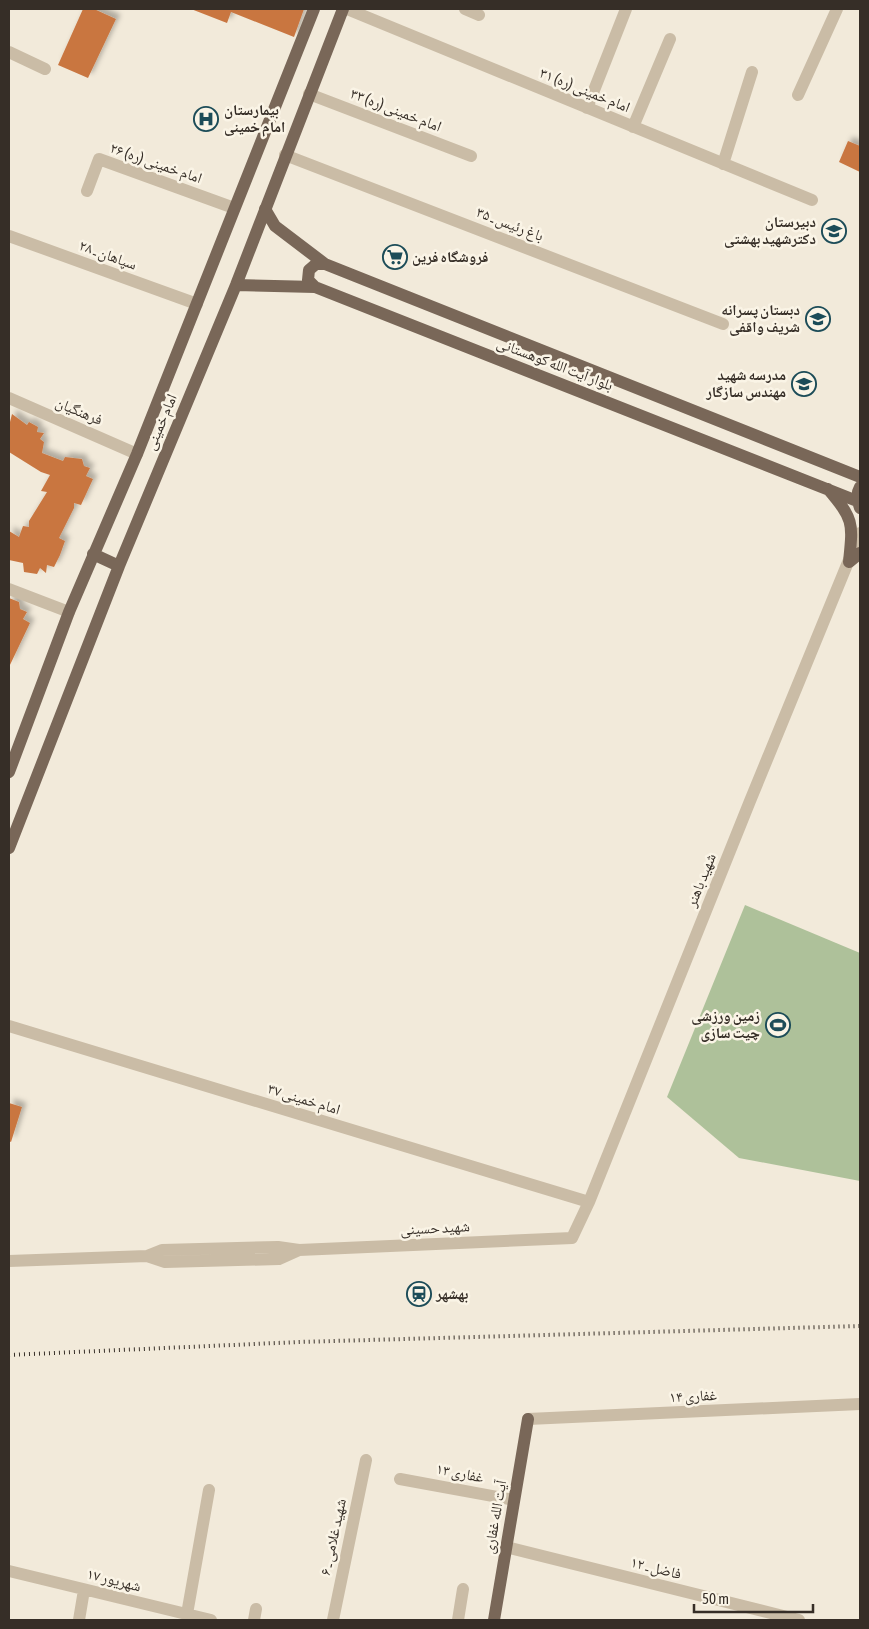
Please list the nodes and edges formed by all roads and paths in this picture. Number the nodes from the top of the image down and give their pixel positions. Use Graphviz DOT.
graph roads {
  1 [pos="314,9"];
  2 [pos="345,9"];
  3 [pos="465,9"];
  4 [pos="626,9"];
  5 [pos="837,9"];
  6 [pos="479,15"];
  7 [pos="670,39"];
  8 [pos="9,52"];
  9 [pos="45,69"];
  10 [pos="752,72"];
  11 [pos="309,94"];
  12 [pos="798,95"];
  13 [pos="587,108"];
  14 [pos="633,127"];
  15 [pos="285,155"];
  16 [pos="471,156"];
  17 [pos="723,164"];
  18 [pos="87,191"];
  19 [pos="812,200"];
  20 [pos="234,208"];
  21 [pos="265,209"];
  22 [pos="9,236"];
  23 [pos="325,264"];
  24 [pos="236,285"];
  25 [pos="315,287"];
  26 [pos="197,304"];
  27 [pos="723,324"];
  28 [pos="9,398"];
  29 [pos="137,454"];
  30 [pos="860,477"];
  31 [pos="826,487"];
  32 [pos="860,487"];
  33 [pos="859,504"];
  34 [pos="860,533"];
  35 [pos="860,553"];
  36 [pos="93,554"];
  37 [pos="848,562"];
  38 [pos="119,566"];
  39 [pos="9,589"];
  40 [pos="69,612"];
  41 [pos="9,772"];
  42 [pos="9,848"];
  43 [pos="9,1026"];
  44 [pos="589,1202"];
  45 [pos="572,1238"];
  46 [pos="9,1261"];
  47 [pos="860,1404"];
  48 [pos="528,1419"];
  49 [pos="366,1460"];
  50 [pos="400,1478"];
  51 [pos="209,1490"];
  52 [pos="514,1500"];
  53 [pos="506,1547"];
  54 [pos="9,1571"];
  55 [pos="463,1589"];
  56 [pos="84,1590"];
  57 [pos="188,1614"];
  58 [pos="204,1619"];
  59 [pos="79,1620"];
  60 [pos="332,1620"];
  61 [pos="458,1620"];
  62 [pos="494,1620"];
  63 [pos="799,1620"];
  1 -- 20 [label="main road, امام خمینی"];
  2 -- 11 [label="main road, امام خمینی"];
  2 -- 13 [label="street, امام خمینی (ره) ۳۱"];
  3 -- 6 [label="street"];
  4 -- 13 [label="street"];
  5 -- 12 [label="street"];
  7 -- 14 [label="street"];
  8 -- 9 [label="street"];
  10 -- 17 [label="street"];
  11 -- 15 [label="main road, امام خمینی"];
  11 -- 16 [label="street, امام خمینی (ره) ۳۳"];
  13 -- 14 [label="street, امام خمینی (ره) ۳۱"];
  14 -- 17 [label="street, امام خمینی (ره) ۳۱"];
  15 -- 21 [label="main road, امام خمینی"];
  15 -- 27 [label="street, باغ رئیس ـ ۳۵"];
  17 -- 19 [label="street, امام خمینی (ره) ۳۱"];
  18 -- 20 [label="street, امام خمینی (ره) ۲۶"];
  20 -- 26 [label="main road, امام خمینی"];
  21 -- 23 [label="main road, بلوار آیت الله کوهستانی"];
  21 -- 24 [label="main road, امام خمینی"];
  22 -- 26 [label="street, سپاهان ـ ۲۸"];
  23 -- 25 [label="main road"];
  23 -- 30 [label="main road, بلوار آیت الله کوهستانی"];
  24 -- 25 [label="main road, بلوار آیت الله کوهستانی"];
  24 -- 38 [label="main road, امام خمینی"];
  25 -- 31 [label="main road, بلوار آیت الله کوهستانی"];
  26 -- 29 [label="main road, امام خمینی"];
  28 -- 29 [label="street, فرهنگیان"];
  29 -- 36 [label="main road, امام خمینی"];
  31 -- 33 [label="main road, بلوار آیت الله کوهستانی"];
  31 -- 37 [label="main road"];
  32 -- 33 [label="main road"];
  34 -- 37 [label="street, شهید باهنر"];
  35 -- 37 [label="main road"];
  36 -- 38 [label="main road"];
  36 -- 40 [label="main road, امام خمینی"];
  37 -- 44 [label="street, شهید باهنر"];
  38 -- 42 [label="main road, امام خمینی"];
  39 -- 40 [label="street"];
  40 -- 41 [label="main road, امام خمینی"];
  43 -- 44 [label="street, امام خمینی ۳۷"];
  44 -- 45 [label="street, شهید باهنر"];
  45 -- 46 [label="street, شهید حسینی"];
  47 -- 48 [label="street, غفاری ۱۴"];
  48 -- 52 [label="main road, آیت الله غفاری"];
  49 -- 60 [label="street, شهید غلامی ـ ۶"];
  50 -- 52 [label="street, غفاری ۱۳"];
  51 -- 57 [label="street"];
  52 -- 53 [label="main road, آیت الله غفاری"];
  53 -- 62 [label="main road, آیت الله غفاری"];
  53 -- 63 [label="street, فاضل ـ ۱۲"];
  54 -- 56 [label="street, ۱۷ شهریور"];
  55 -- 61 [label="street"];
  56 -- 57 [label="street, ۱۷ شهریور"];
  56 -- 59 [label="street"];
  57 -- 58 [label="street, ۱۷ شهریور"];
}
